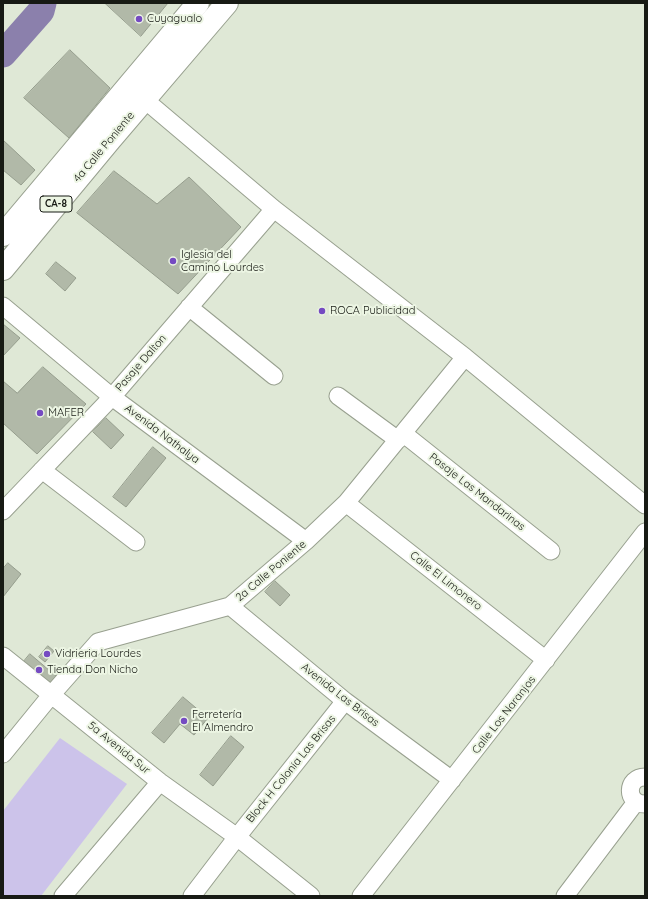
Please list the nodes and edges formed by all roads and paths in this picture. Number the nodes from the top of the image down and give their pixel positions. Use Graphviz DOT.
graph roads {
  1 [pos="216,6"];
  2 [pos="145,100"];
  3 [pos="274,209"];
  4 [pos="3,235"];
  5 [pos="3,269"];
  6 [pos="3,306"];
  7 [pos="189,307"];
  8 [pos="465,357"];
  9 [pos="274,376"];
  10 [pos="338,396"];
  11 [pos="112,397"];
  12 [pos="401,437"];
  13 [pos="42,470"];
  14 [pos="346,503"];
  15 [pos="645,505"];
  16 [pos="3,511"];
  17 [pos="645,532"];
  18 [pos="306,541"];
  19 [pos="136,542"];
  20 [pos="551,551"];
  21 [pos="230,606"];
  22 [pos="3,656"];
  23 [pos="546,660"];
  24 [pos="52,694"];
  25 [pos="345,701"];
  26 [pos="3,754"];
  27 [pos="645,777"];
  28 [pos="452,780"];
  29 [pos="160,782"];
  30 [pos="640,803"];
  31 [pos="237,837"];
  32 [pos="63,896"];
  33 [pos="192,896"];
  34 [pos="311,896"];
  35 [pos="361,896"];
  36 [pos="565,896"];
  1 -- 2 [label="highway, CA-8"];
  1 -- 4 [label="highway, 4a Calle Poniente / CA-8"];
  2 -- 3 [label="street"];
  2 -- 5 [label="highway, 4a Calle Poniente / CA-8"];
  3 -- 7 [label="street, Pasaje Dalton"];
  3 -- 8 [label="street"];
  6 -- 11 [label="street, Avenida Nathalya"];
  7 -- 9 [label="street"];
  7 -- 11 [label="street, Pasaje Dalton"];
  8 -- 12 [label="street, 2a Calle Poniente"];
  8 -- 15 [label="street"];
  10 -- 12 [label="street, Pasaje Las Mandarinas"];
  11 -- 13 [label="street, Pasaje Dalton"];
  11 -- 18 [label="street, Avenida Nathalya"];
  12 -- 14 [label="street, 2a Calle Poniente"];
  12 -- 20 [label="street, Pasaje Las Mandarinas"];
  13 -- 16 [label="street, Pasaje Dalton"];
  13 -- 19 [label="street"];
  14 -- 18 [label="street, 2a Calle Poniente"];
  14 -- 23 [label="street, Calle El Limonero"];
  17 -- 23 [label="street, Calle Los Naranjos"];
  18 -- 21 [label="street, 2a Calle Poniente"];
  21 -- 24 [label="street, 2a Calle Poniente"];
  21 -- 25 [label="street, Avenida Las Brisas"];
  22 -- 24 [label="street, 5a Avenida Sur"];
  23 -- 28 [label="street, Calle Los Naranjos"];
  24 -- 26 [label="street, 2a Calle Poniente"];
  24 -- 29 [label="street, 5a Avenida Sur"];
  25 -- 28 [label="street, Avenida Las Brisas"];
  25 -- 31 [label="street, Block H Colonia Las Brisas"];
  27 -- 30 [label="street"];
  28 -- 35 [label="street, Calle Los Naranjos"];
  29 -- 31 [label="street, 5a Avenida Sur"];
  29 -- 32 [label="street"];
  30 -- 36 [label="street"];
  31 -- 33 [label="street, Block H Colonia Las Brisas"];
  31 -- 34 [label="street, 5a Avenida Sur"];
}
